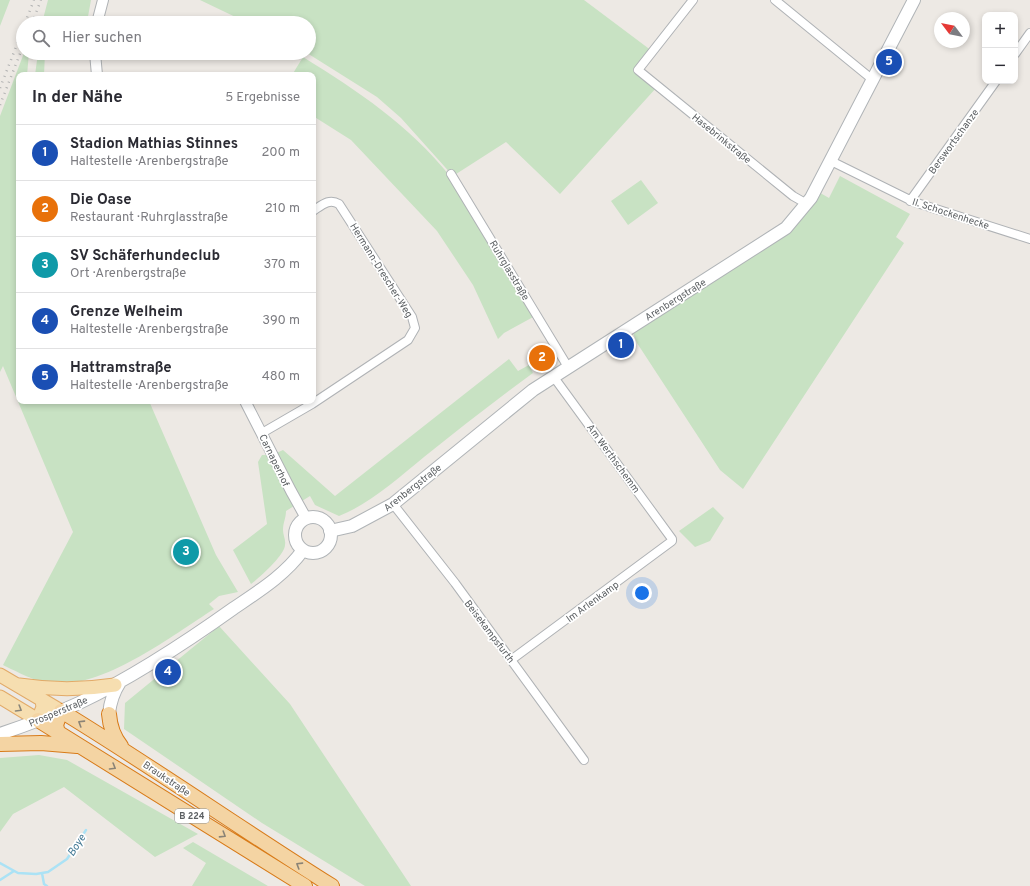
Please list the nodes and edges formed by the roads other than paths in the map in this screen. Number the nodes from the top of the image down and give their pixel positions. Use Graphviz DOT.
graph roads {
  1 [pos="103,0"];
  2 [pos="693,0"];
  3 [pos="775,0"];
  4 [pos="914,0"];
  5 [pos="99,16"];
  6 [pos="1030,33"];
  7 [pos="1018,50"];
  8 [pos="96,60"];
  9 [pos="97,72"];
  10 [pos="873,80"];
  11 [pos="994,84"];
  12 [pos="831,161"];
  13 [pos="451,174"];
  14 [pos="910,200"];
  15 [pos="807,204"];
  16 [pos="316,210"];
  17 [pos="1030,239"];
  18 [pos="568,367"];
  19 [pos="553,376"];
  20 [pos="316,401"];
  21 [pos="248,404"];
  22 [pos="312,404"];
  23 [pos="262,433"];
  24 [pos="393,504"];
  25 [pos="306,518"];
  26 [pos="330,531"];
  27 [pos="672,541"];
  28 [pos="303,550"];
  29 [pos="512,660"];
  30 [pos="0,675"];
  31 [pos="118,683"];
  32 [pos="19,685"];
  33 [pos="0,697"];
  34 [pos="42,700"];
  35 [pos="61,711"];
  36 [pos="108,714"];
  37 [pos="38,720"];
  38 [pos="58,733"];
  39 [pos="0,734"];
  40 [pos="0,744"];
  41 [pos="79,746"];
  42 [pos="124,750"];
  43 [pos="584,760"];
  44 [pos="305,886"];
  45 [pos="332,886"];
  1 -- 5 [label="street"];
  2 -- 15 [label="street, Hasebrinkstraße"];
  3 -- 10 [label="street"];
  4 -- 10 [label="main road, Arenbergstraße"];
  6 -- 7 [label="street"];
  8 -- 9 [label="street"];
  10 -- 12 [label="main road, Arenbergstraße"];
  11 -- 14 [label="street, Berswortschanze"];
  12 -- 14 [label="street, II. Schockenhecke"];
  12 -- 15 [label="main road, Arenbergstraße"];
  13 -- 18 [label="street, Ruhrglasstraße"];
  14 -- 17 [label="street, II. Schockenhecke"];
  15 -- 18 [label="main road, Arenbergstraße"];
  16 -- 20 [label="street, Hermann-Drescher-Weg"];
  18 -- 19 [label="main road, Arenbergstraße"];
  19 -- 24 [label="main road, Arenbergstraße"];
  19 -- 27 [label="street, Am Werthschemm"];
  21 -- 23 [label="street, Carnaperhof"];
  22 -- 23 [label="street, Hermann-Drescher-Weg"];
  23 -- 25 [label="street, Carnaperhof"];
  24 -- 26 [label="main road, Arenbergstraße"];
  24 -- 29 [label="street, Beisekampsfurth"];
  25 -- 26 [label="main road"];
  25 -- 28 [label="main road"];
  26 -- 28 [label="main road"];
  27 -- 29 [label="street, Im Arlenkamp"];
  28 -- 31 [label="main road"];
  29 -- 43 [label="street, Beisekampsfurth"];
  30 -- 32 [label="main road, Braukstraße / B 224"];
  31 -- 32 [label="main road"];
  31 -- 35 [label="main road, Prosperstraße"];
  31 -- 36 [label="main road"];
  32 -- 34 [label="main road, Braukstraße / B 224"];
  33 -- 37 [label="main road, Braukstraße / B 224, one-way"];
  34 -- 35 [label="main road, Braukstraße / B 224"];
  34 -- 37 [label="main road"];
  35 -- 37 [label="main road, Prosperstraße"];
  35 -- 38 [label="highway"];
  42 -- 35 [label="highway, Braukstraße / B 224, one-way"];
  36 -- 42 [label="highway"];
  37 -- 38 [label="highway, Braukstraße / B 224"];
  37 -- 39 [label="main road, Prosperstraße"];
  38 -- 41 [label="highway, Braukstraße / B 224"];
  40 -- 41 [label="highway"];
  41 -- 44 [label="highway, Braukstraße / B 224, one-way"];
  45 -- 42 [label="highway, Braukstraße / B 224, one-way"];
}
